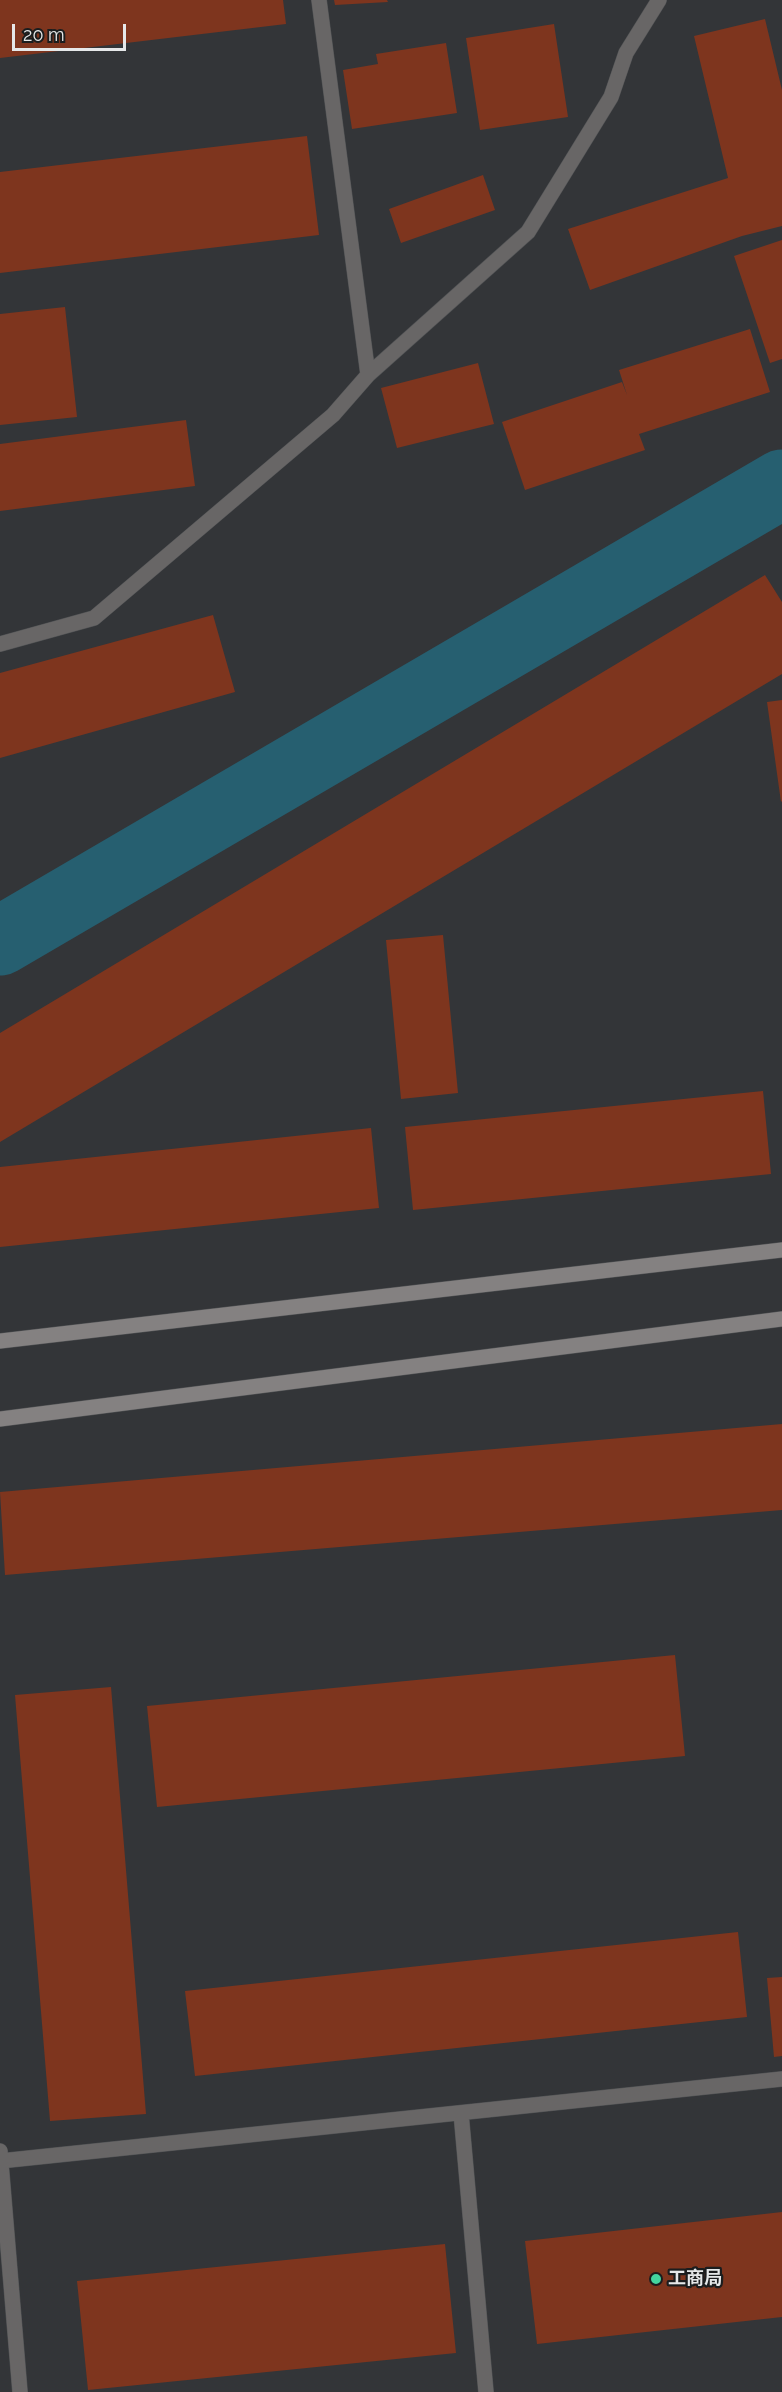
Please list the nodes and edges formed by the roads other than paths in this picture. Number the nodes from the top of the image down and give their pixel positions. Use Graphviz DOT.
graph roads {
  1 [pos="319,0"];
  2 [pos="659,0"];
  3 [pos="368,375"];
  4 [pos="0,644"];
  5 [pos="782,1250"];
  6 [pos="782,1319"];
  7 [pos="0,1341"];
  8 [pos="0,1419"];
  9 [pos="782,2079"];
  10 [pos="461,2113"];
  11 [pos="0,2158"];
  12 [pos="20,2392"];
  13 [pos="486,2392"];
  1 -- 3 [label="street"];
  2 -- 3 [label="street"];
  3 -- 4 [label="street"];
  5 -- 7 [label="street"];
  6 -- 8 [label="street"];
  9 -- 10 [label="street"];
  10 -- 11 [label="street"];
  10 -- 13 [label="street"];
  11 -- 12 [label="street"];
}
